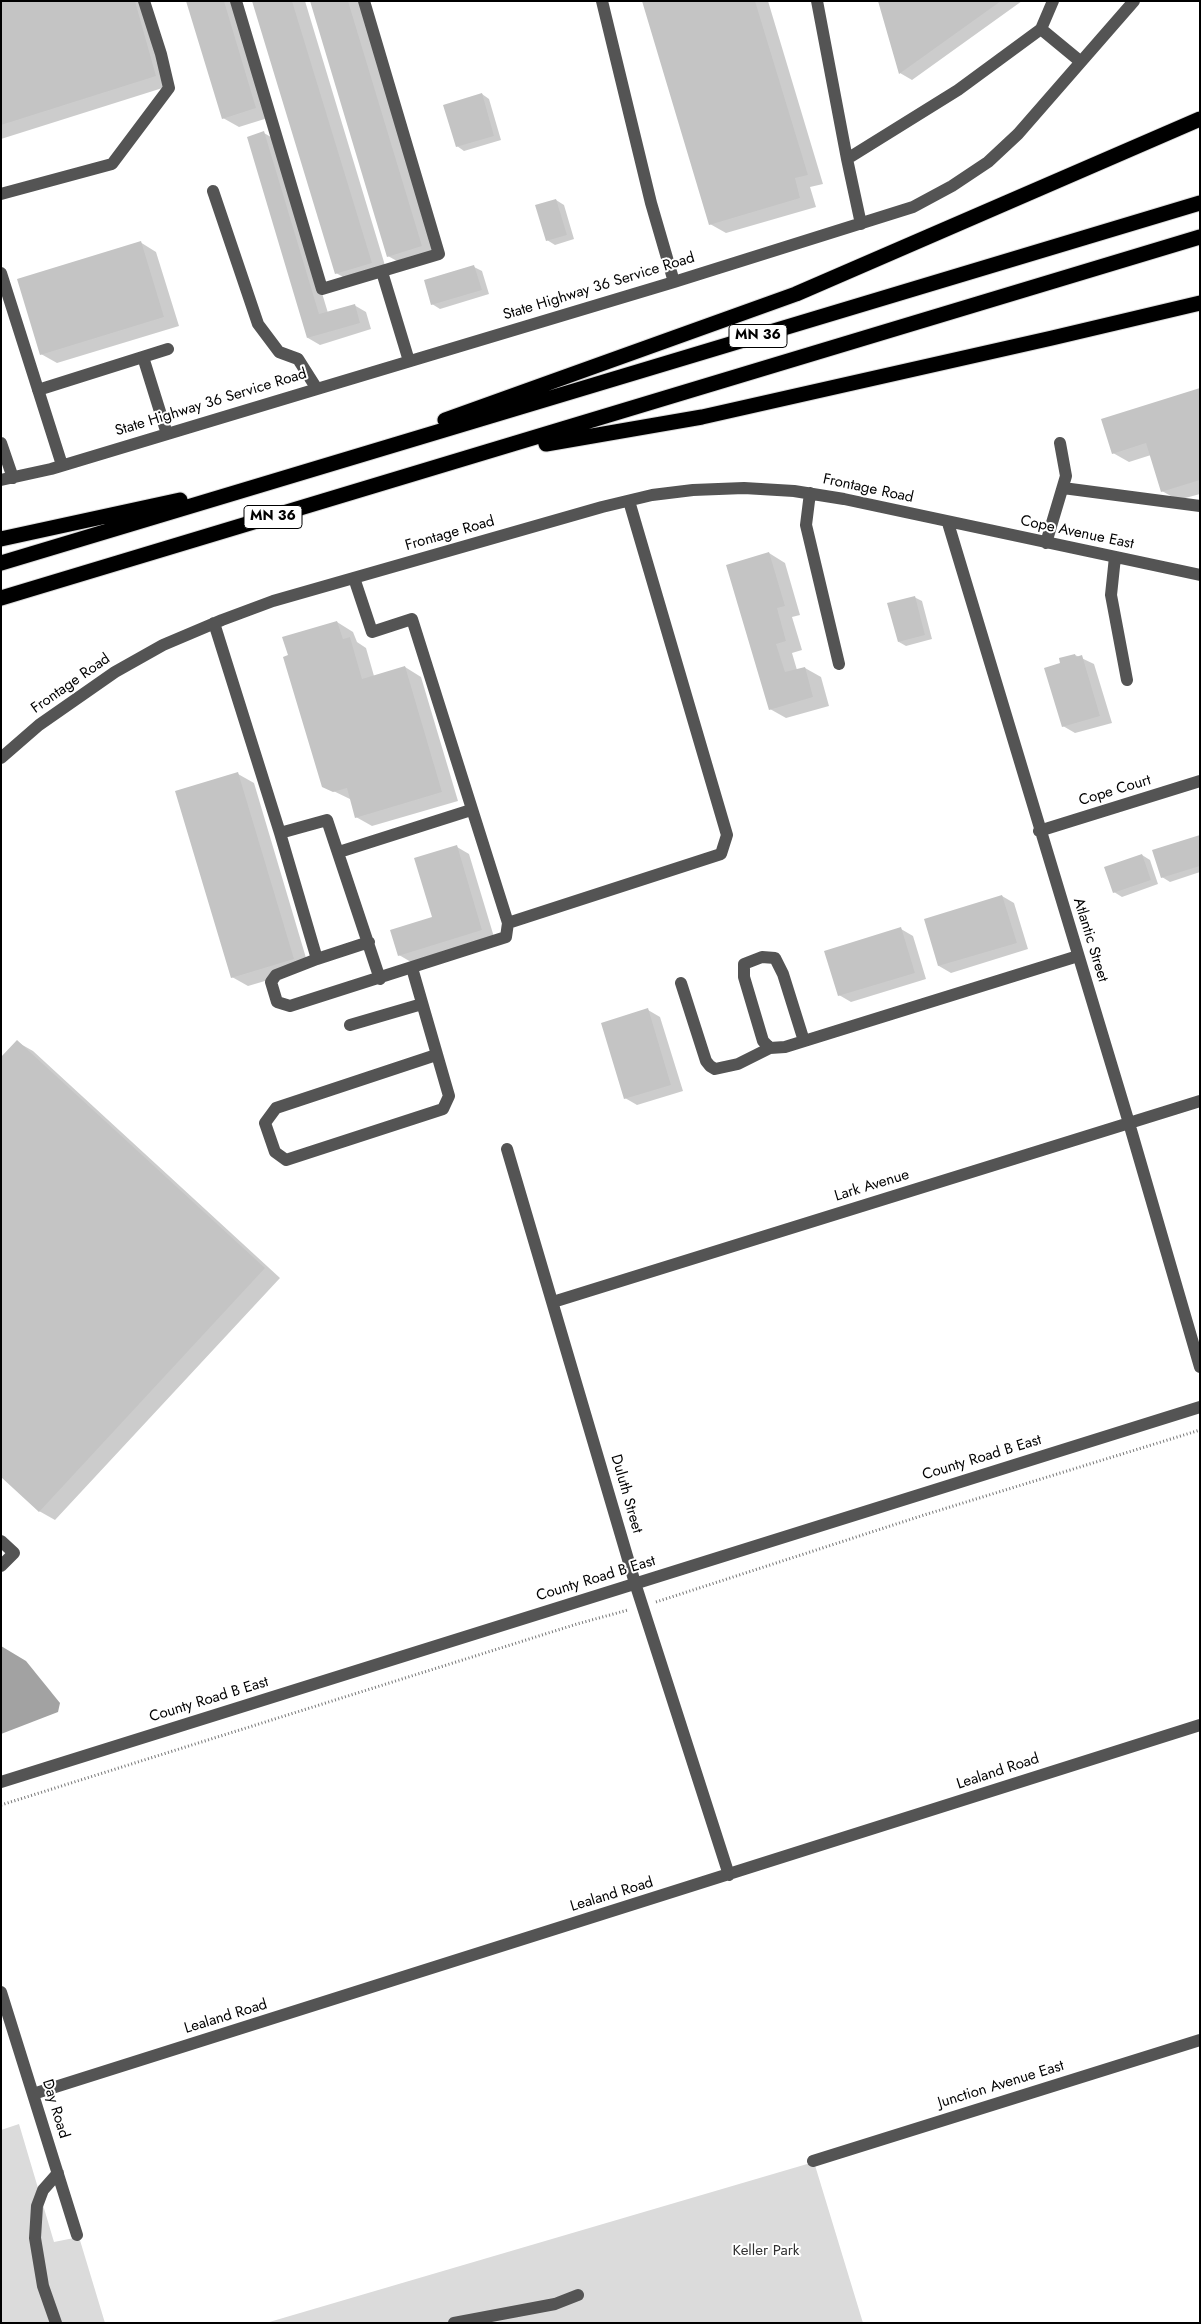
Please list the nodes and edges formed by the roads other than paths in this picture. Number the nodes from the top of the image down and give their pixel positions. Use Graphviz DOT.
graph roads {
  1 [pos="144,1"];
  2 [pos="236,1"];
  3 [pos="364,1"];
  4 [pos="602,1"];
  5 [pos="817,1"];
  6 [pos="1053,1"];
  7 [pos="1134,1"];
  8 [pos="1041,29"];
  9 [pos="1082,62"];
  10 [pos="1200,119"];
  11 [pos="847,159"];
  12 [pos="214,191"];
  13 [pos="1,194"];
  14 [pos="1200,203"];
  15 [pos="861,224"];
  16 [pos="1200,237"];
  17 [pos="382,272"];
  18 [pos="1,273"];
  19 [pos="674,282"];
  20 [pos="1200,302"];
  21 [pos="168,349"];
  22 [pos="143,357"];
  23 [pos="409,361"];
  24 [pos="317,389"];
  25 [pos="38,390"];
  26 [pos="167,434"];
  27 [pos="1,443"];
  28 [pos="1060,443"];
  29 [pos="483,455"];
  30 [pos="62,465"];
  31 [pos="316,469"];
  32 [pos="7,479"];
  33 [pos="270,482"];
  34 [pos="1062,488"];
  35 [pos="810,493"];
  36 [pos="629,501"];
  37 [pos="1200,506"];
  38 [pos="948,523"];
  39 [pos="1,539"];
  40 [pos="1046,543"];
  41 [pos="1115,558"];
  42 [pos="1,563"];
  43 [pos="1200,575"];
  44 [pos="354,578"];
  45 [pos="64,579"];
  46 [pos="1,598"];
  47 [pos="1,605"];
  48 [pos="214,623"];
  49 [pos="839,664"];
  50 [pos="1127,680"];
  51 [pos="1,758"];
  52 [pos="1200,781"];
  53 [pos="471,810"];
  54 [pos="1039,831"];
  55 [pos="280,833"];
  56 [pos="339,852"];
  57 [pos="508,922"];
  58 [pos="369,942"];
  59 [pos="1078,956"];
  60 [pos="317,960"];
  61 [pos="412,968"];
  62 [pos="380,979"];
  63 [pos="681,983"];
  64 [pos="422,1004"];
  65 [pos="350,1025"];
  66 [pos="804,1041"];
  67 [pos="770,1048"];
  68 [pos="436,1055"];
  69 [pos="1200,1100"];
  70 [pos="1129,1123"];
  71 [pos="507,1149"];
  72 [pos="553,1302"];
  73 [pos="1200,1367"];
  74 [pos="1200,1407"];
  75 [pos="1,1541"];
  76 [pos="1,1566"];
  77 [pos="635,1583"];
  78 [pos="1200,1725"];
  79 [pos="1,1782"];
  80 [pos="729,1875"];
  81 [pos="1,1992"];
  82 [pos="1200,2040"];
  83 [pos="33,2094"];
  84 [pos="813,2161"];
  85 [pos="58,2173"];
  86 [pos="77,2235"];
  87 [pos="578,2295"];
  88 [pos="56,2323"];
  89 [pos="454,2323"];
  1 -- 13 [label="street"];
  2 -- 17 [label="street"];
  3 -- 17 [label="street"];
  4 -- 19 [label="street"];
  5 -- 11 [label="street"];
  6 -- 8 [label="street"];
  7 -- 9 [label="street, State Highway 36 Service Road"];
  8 -- 9 [label="street"];
  8 -- 11 [label="street"];
  9 -- 15 [label="street, State Highway 36 Service Road"];
  10 -- 31 [label="highway"];
  11 -- 15 [label="street"];
  12 -- 24 [label="street"];
  14 -- 31 [label="highway, MN 36"];
  15 -- 19 [label="street, State Highway 36 Service Road"];
  16 -- 29 [label="highway, MN 36"];
  17 -- 23 [label="street"];
  18 -- 25 [label="street"];
  19 -- 23 [label="street, State Highway 36 Service Road"];
  20 -- 29 [label="highway"];
  21 -- 22 [label="street"];
  22 -- 25 [label="street"];
  22 -- 26 [label="street"];
  23 -- 24 [label="street, State Highway 36 Service Road"];
  24 -- 26 [label="street, State Highway 36 Service Road"];
  25 -- 30 [label="street"];
  26 -- 30 [label="street, State Highway 36 Service Road"];
  27 -- 32 [label="street"];
  28 -- 34 [label="street"];
  29 -- 45 [label="highway, MN 36"];
  30 -- 32 [label="street, State Highway 36 Service Road"];
  31 -- 33 [label="highway, MN 36"];
  33 -- 39 [label="highway"];
  33 -- 42 [label="highway, MN 36"];
  34 -- 37 [label="street"];
  34 -- 40 [label="street"];
  35 -- 36 [label="street, Frontage Road"];
  35 -- 38 [label="street, Frontage Road"];
  35 -- 49 [label="street"];
  36 -- 44 [label="street, Frontage Road"];
  36 -- 57 [label="street"];
  38 -- 40 [label="street, Cope Avenue East"];
  38 -- 54 [label="street, Atlantic Street"];
  40 -- 41 [label="street, Cope Avenue East"];
  41 -- 43 [label="street, Cope Avenue East"];
  41 -- 50 [label="street"];
  44 -- 48 [label="street, Frontage Road"];
  44 -- 53 [label="street"];
  45 -- 46 [label="highway, MN 36"];
  45 -- 47 [label="highway"];
  48 -- 51 [label="street, Frontage Road"];
  48 -- 55 [label="street"];
  52 -- 54 [label="street, Cope Court"];
  53 -- 56 [label="street"];
  53 -- 57 [label="street"];
  54 -- 59 [label="street, Atlantic Street"];
  55 -- 56 [label="street"];
  55 -- 60 [label="street"];
  56 -- 58 [label="street"];
  57 -- 61 [label="street"];
  58 -- 60 [label="street"];
  58 -- 62 [label="street"];
  59 -- 66 [label="street"];
  59 -- 70 [label="street, Atlantic Street"];
  60 -- 62 [label="street"];
  61 -- 62 [label="street"];
  61 -- 64 [label="street"];
  63 -- 67 [label="street"];
  64 -- 65 [label="street"];
  64 -- 68 [label="street"];
  66 -- 67 [label="street"];
  66 -- 67 [label="street"];
  68 -- 68 [label="street"];
  69 -- 70 [label="street, Lark Avenue"];
  70 -- 72 [label="street, Lark Avenue"];
  70 -- 73 [label="street, Atlantic Street"];
  71 -- 72 [label="street, Duluth Street"];
  72 -- 77 [label="street, Duluth Street"];
  74 -- 77 [label="street, County Road B East"];
  75 -- 76 [label="street"];
  77 -- 79 [label="street, County Road B East"];
  77 -- 80 [label="street, Duluth Street"];
  78 -- 80 [label="street, Lealand Road"];
  80 -- 83 [label="street, Lealand Road"];
  81 -- 83 [label="street, Day Road"];
  82 -- 84 [label="street, Junction Avenue East"];
  83 -- 85 [label="street, Day Road"];
  85 -- 86 [label="street, Day Road"];
  85 -- 88 [label="street"];
  87 -- 89 [label="street"];
}
